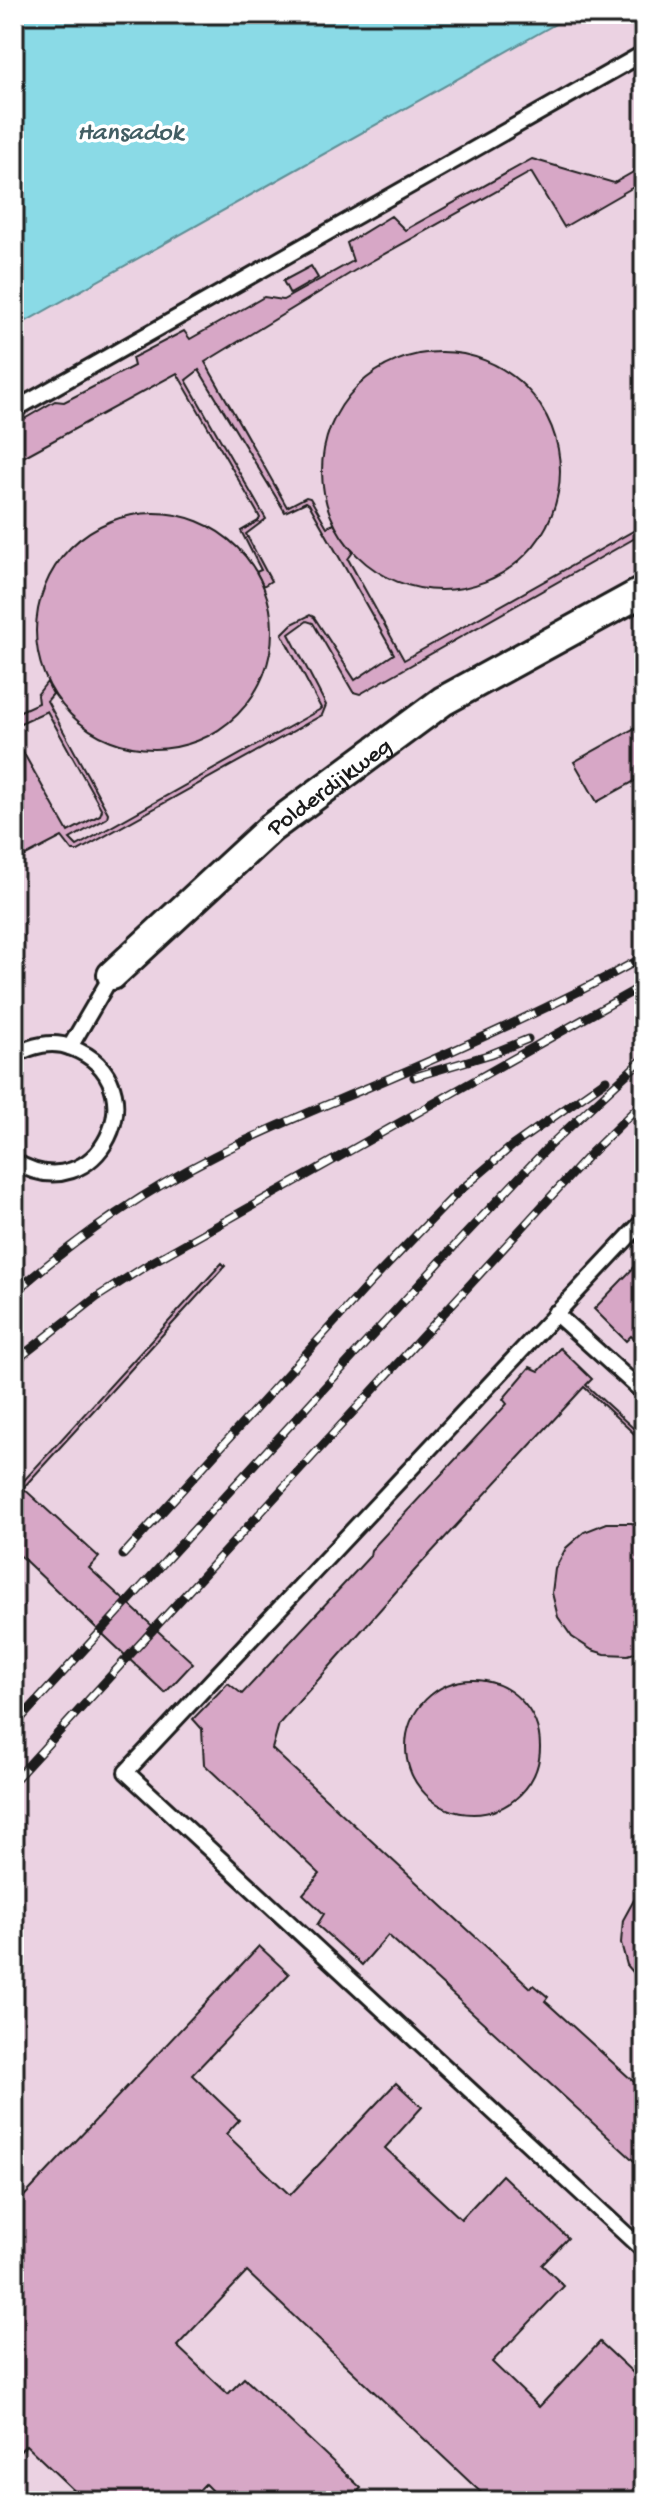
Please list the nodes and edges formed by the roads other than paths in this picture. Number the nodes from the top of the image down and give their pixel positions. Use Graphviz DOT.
graph roads {
  1 [pos="644,53"];
  2 [pos="14,410"];
  3 [pos="644,591"];
  4 [pos="112,975"];
  5 [pos="70,1047"];
  6 [pos="14,1056"];
  7 [pos="14,1161"];
  8 [pos="644,1220"];
  9 [pos="555,1313"];
  10 [pos="644,1393"];
  11 [pos="644,2251"];
  1 -- 2 [label="lane"];
  3 -- 4 [label="street, Polderdijkweg"];
  4 -- 5 [label="lane, Polderdijkweg"];
  5 -- 6 [label="lane"];
  5 -- 7 [label="lane"];
  8 -- 9 [label="lane"];
  9 -- 10 [label="lane"];
  9 -- 11 [label="lane"];
}
